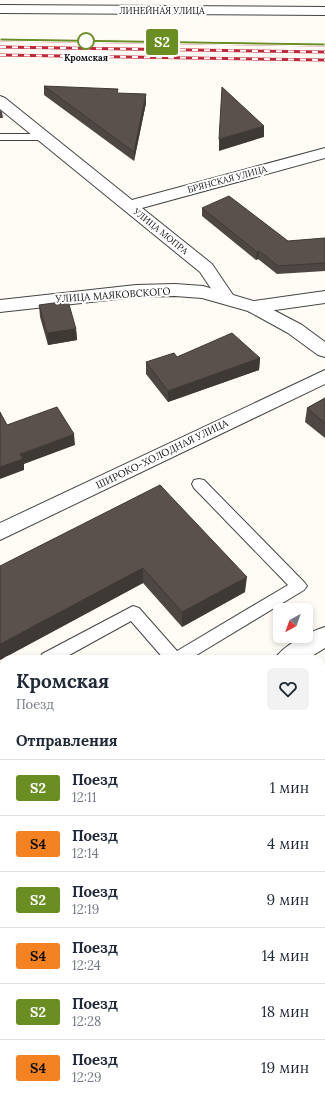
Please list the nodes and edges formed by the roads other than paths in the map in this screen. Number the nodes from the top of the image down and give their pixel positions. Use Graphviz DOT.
graph roads {
  1 [pos="0,9"];
  2 [pos="325,11"];
  3 [pos="0,101"];
  4 [pos="0,137"];
  5 [pos="43,137"];
  6 [pos="325,153"];
  7 [pos="129,206"];
  8 [pos="325,297"];
  9 [pos="226,298"];
  10 [pos="0,306"];
  11 [pos="254,306"];
  12 [pos="325,351"];
  13 [pos="325,376"];
  14 [pos="199,484"];
  15 [pos="0,532"];
  16 [pos="325,636"];
  17 [pos="55,655"];
  18 [pos="172,655"];
  19 [pos="183,655"];
  20 [pos="293,655"];
  1 -- 2 [label="street, ЛИНЕЙНАЯ УЛИЦА"];
  3 -- 5 [label="street, УЛИЦА МОПРА"];
  4 -- 5 [label="lane"];
  5 -- 7 [label="street, УЛИЦА МОПРА"];
  6 -- 7 [label="street, БРЯНСКАЯ УЛИЦА"];
  7 -- 9 [label="street, УЛИЦА МОПРА"];
  8 -- 11 [label="street"];
  9 -- 10 [label="street, УЛИЦА МАЯКОВСКОГО"];
  9 -- 11 [label="street"];
  11 -- 12 [label="street"];
  13 -- 15 [label="street, ШИРОКО-ХОЛОДНАЯ УЛИЦА"];
  14 -- 19 [label="lane"];
  16 -- 20 [label="street"];
  17 -- 18 [label="lane"];
}
